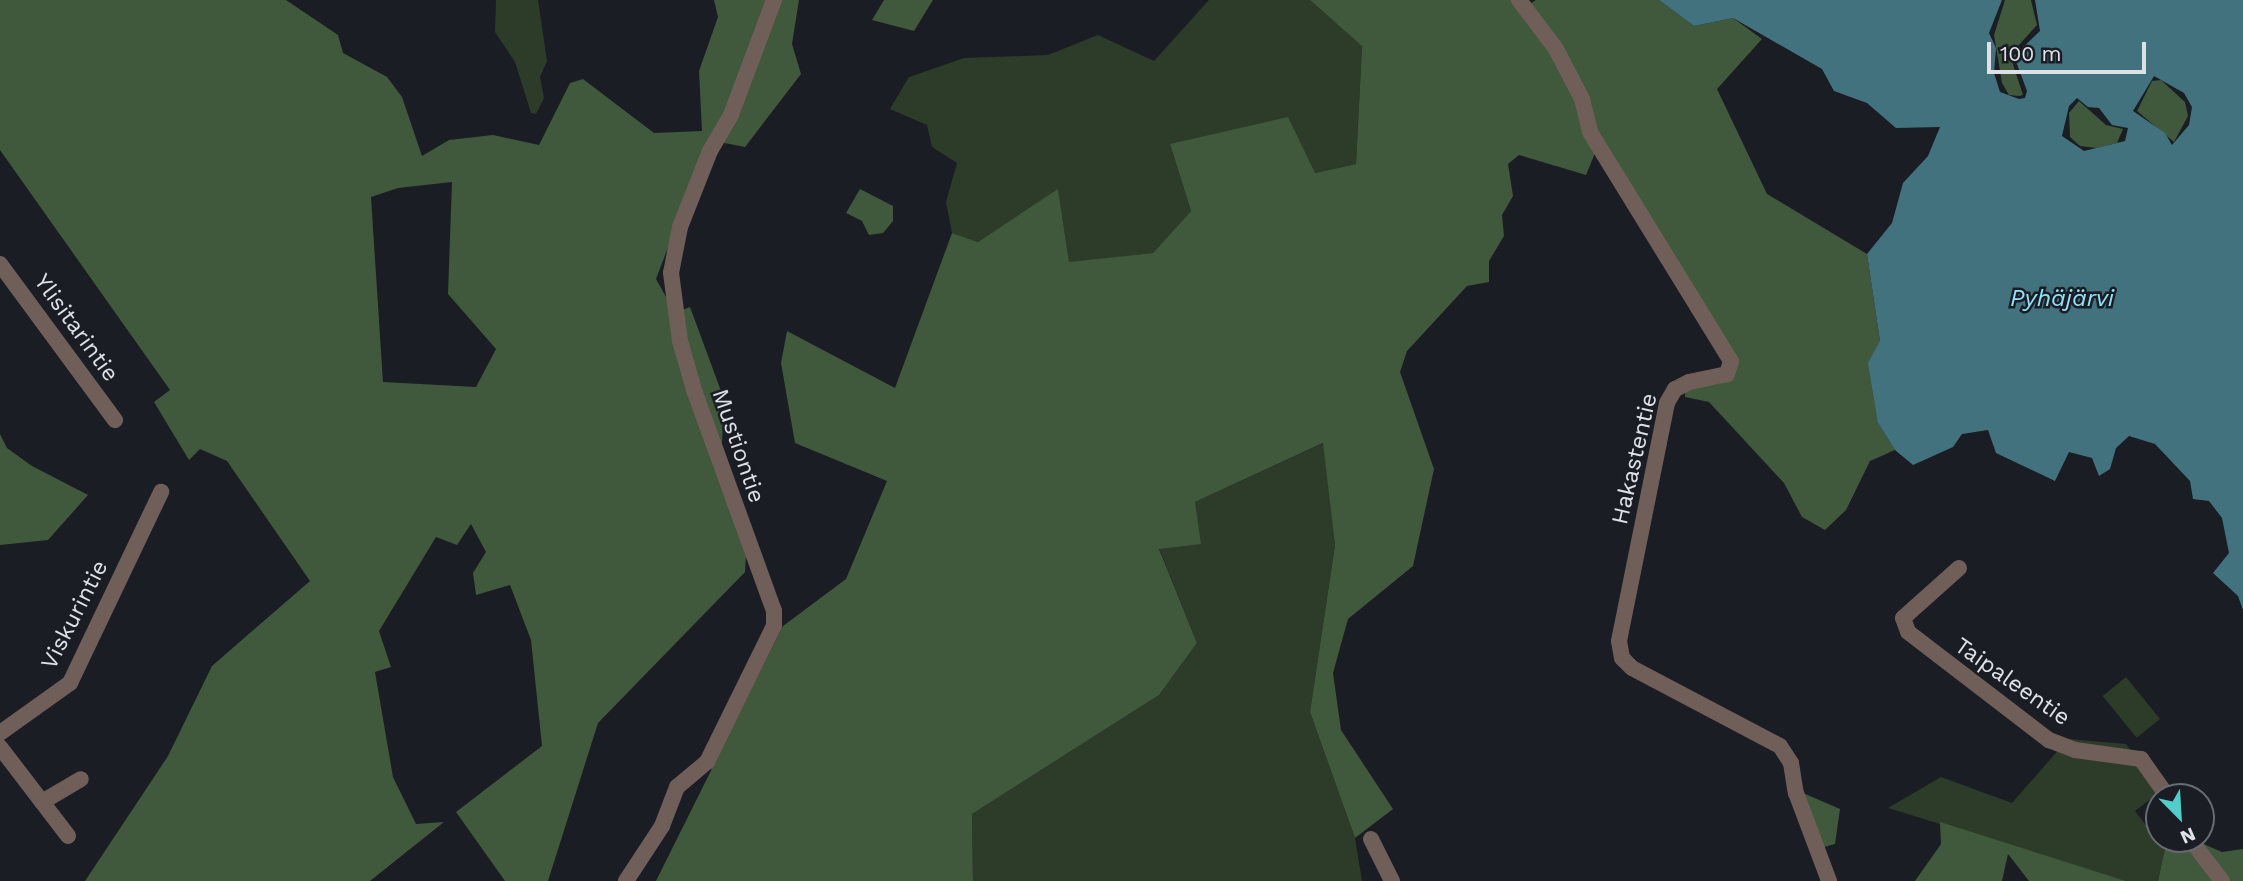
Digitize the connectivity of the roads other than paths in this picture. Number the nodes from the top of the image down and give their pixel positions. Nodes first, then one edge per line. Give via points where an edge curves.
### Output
1 (774, 0) edge
2 (1519, 0) edge
3 (0, 264) edge
4 (115, 420) dead end
5 (162, 492) dead end
6 (1959, 568) dead end
7 (0, 733) edge
8 (0, 747) edge
9 (81, 779) dead end
10 (2158, 783) edge
11 (42, 802) junction
12 (68, 836) dead end
13 (1371, 839) dead end
14 (2201, 853) edge
15 (626, 881) edge
16 (1392, 881) edge
17 (1829, 881) edge
18 (2222, 881) edge

1 - 15 street, Mustiontie via 731,115 710,151 680,227 671,273 680,341 695,393 774,611 774,626 707,762 677,788 662,826
2 - 17 street, Hakastentie via 1556,49 1582,99 1590,132 1731,361 1727,374 1689,382 1675,389 1667,403 1619,641 1622,658 1632,668 1780,746 1791,763 1796,793
3 - 4 street, Ylisitarintie
5 - 7 street, Viskurintie via 70,684
6 - 10 street, Taipaleentie via 1903,618 1908,632 2049,740 2075,750 2141,759
8 - 11 street
9 - 11 street
11 - 12 street
13 - 16 street
14 - 18 street

